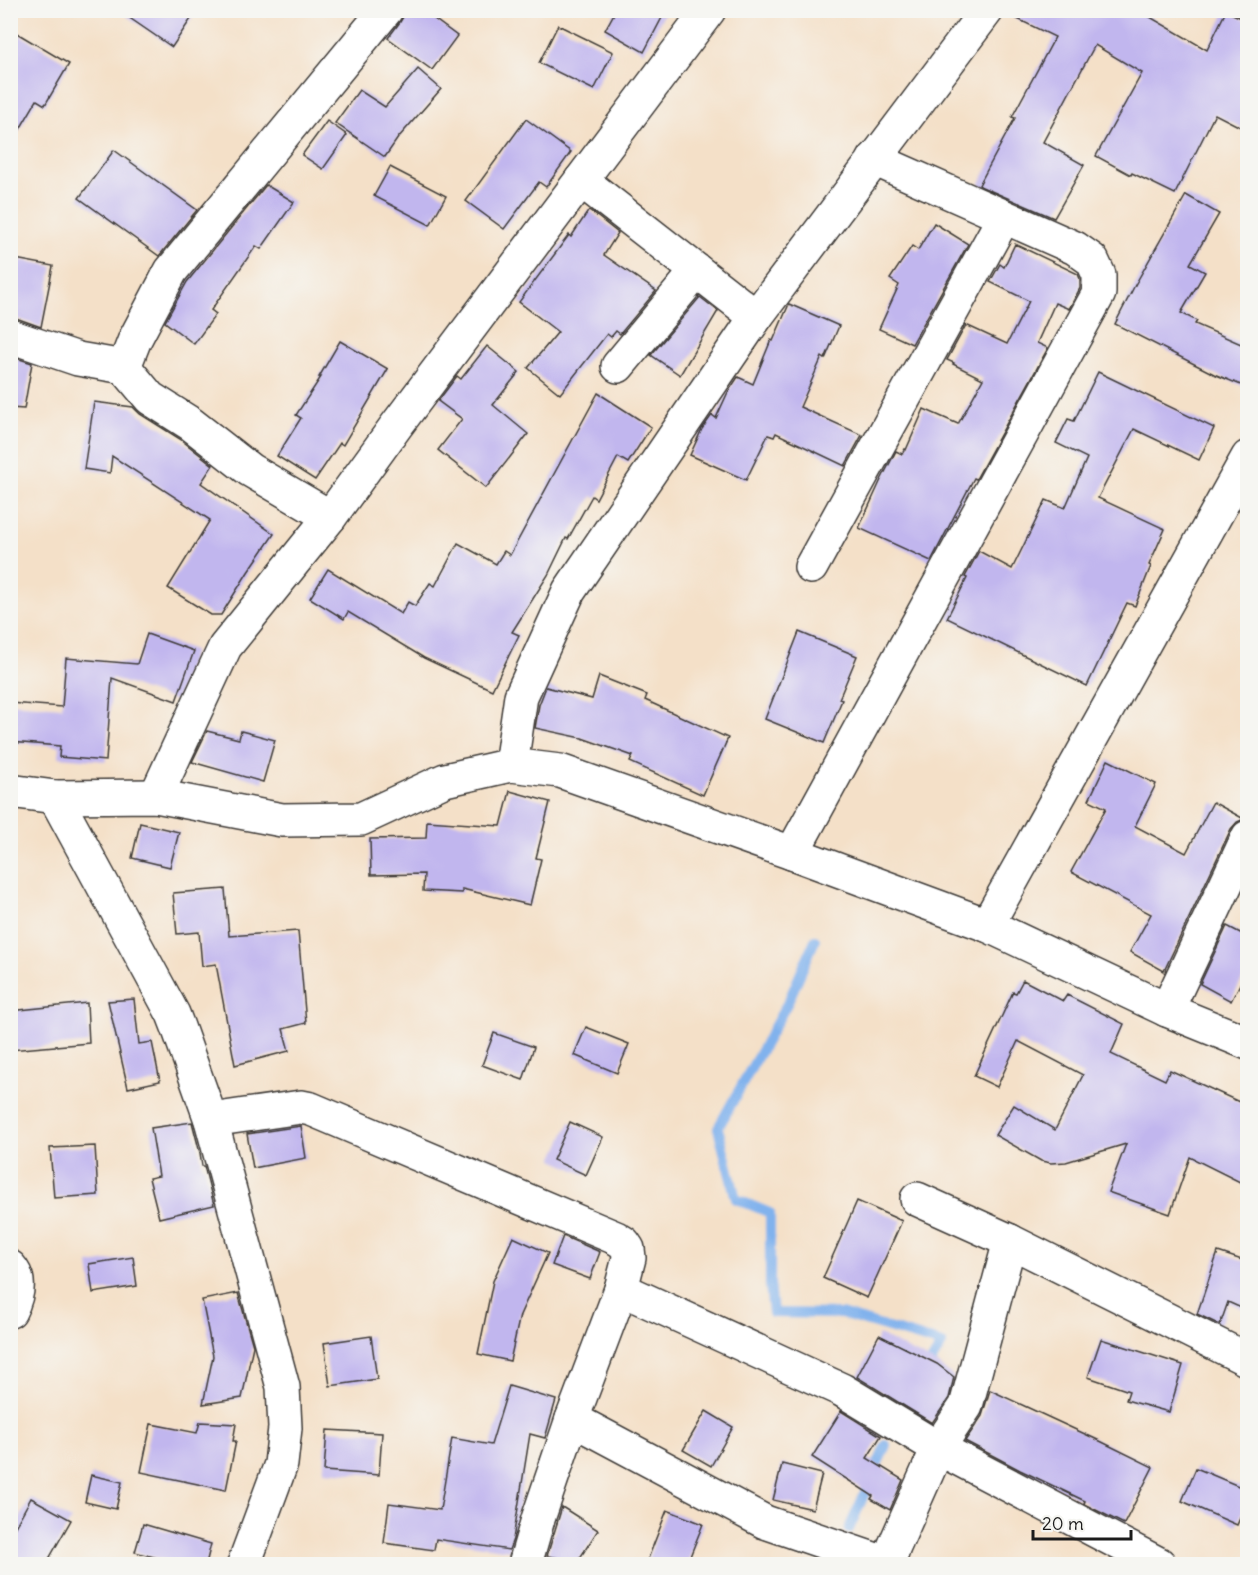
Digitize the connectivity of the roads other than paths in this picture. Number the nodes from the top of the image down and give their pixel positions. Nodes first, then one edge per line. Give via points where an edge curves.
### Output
1 (386, 10) edge
2 (708, 10) edge
3 (987, 10) edge
4 (874, 159) junction
5 (581, 180) junction
6 (1004, 217) junction
7 (697, 271) junction
8 (756, 317) junction
9 (10, 336) edge
10 (618, 366) dead end
11 (124, 367) junction
12 (1248, 457) edge
13 (330, 517) junction
14 (811, 567) dead end
15 (511, 765) junction
16 (10, 791) edge
17 (156, 796) junction
18 (55, 797) junction
19 (1248, 837) edge
20 (792, 853) junction
21 (987, 925) junction
22 (1167, 1010) junction
23 (1248, 1043) edge
24 (211, 1120) junction
25 (917, 1199) dead end
26 (1010, 1240) junction
27 (10, 1267) edge
28 (621, 1289) junction
29 (10, 1311) edge
30 (1248, 1360) edge
31 (572, 1419) junction
32 (938, 1448) junction
33 (244, 1564) edge
34 (525, 1564) edge
35 (888, 1564) edge
36 (1158, 1564) edge

1 - 11 street via 171,271
2 - 5 street
3 - 4 street
4 - 6 street
4 - 8 street
5 - 7 street
5 - 13 street
6 - 14 street
6 - 20 street via 1075,248 1092,260 1099,275 1099,293
7 - 8 street
7 - 10 street
8 - 15 street via 569,591 521,696
9 - 11 street via 78,359
11 - 13 street via 150,398 250,470
12 - 21 street
13 - 17 street via 225,647
15 - 17 street via 445,780 361,819 282,820
15 - 20 street via 560,771
16 - 18 street
17 - 18 street
18 - 24 street via 173,1014
19 - 22 street
20 - 21 street
21 - 22 street
22 - 23 street
24 - 28 street via 301,1107 325,1114 616,1238 628,1249 629,1258
24 - 33 street via 283,1387 285,1428 281,1464
25 - 26 street
26 - 30 street
26 - 32 street via 966,1406
27 - 29 street via 17,1286
28 - 31 street
28 - 32 street via 842,1390
31 - 34 street
31 - 35 street via 765,1522
32 - 35 street
32 - 36 street

